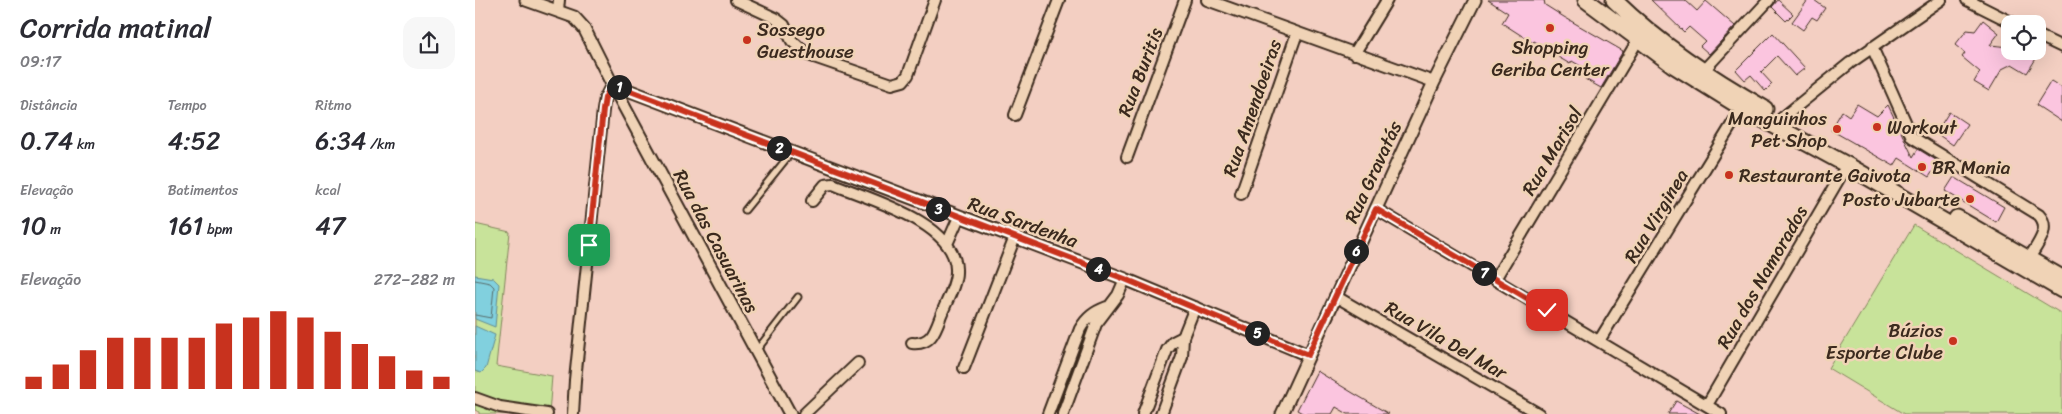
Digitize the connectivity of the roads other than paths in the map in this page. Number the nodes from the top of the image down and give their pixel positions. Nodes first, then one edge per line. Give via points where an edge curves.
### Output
1 (526, 0) edge
2 (736, 0) edge
3 (935, 0) edge
4 (1059, 0) edge
5 (1185, 0) edge
6 (1207, 0) edge
7 (1387, 0) edge
8 (1475, 0) edge
9 (1586, 0) edge
10 (1615, 0) edge
11 (1769, 0) edge
12 (1941, 0) edge
13 (1967, 0) edge
14 (1227, 3) edge
15 (559, 5) edge
16 (2001, 17) edge
17 (1297, 33) junction
18 (2046, 39) edge
19 (1638, 40) junction
20 (1872, 47) junction
21 (2062, 47) edge
22 (1354, 54) junction
23 (1703, 71) junction
24 (1434, 82) junction
25 (612, 84) junction
26 (1742, 108) junction
27 (1015, 114) dead end
28 (1781, 119) junction
29 (791, 153) junction
30 (1127, 156) dead end
31 (1847, 165) junction
32 (1241, 194) dead end
33 (812, 201) dead end
34 (1376, 209) junction
35 (745, 210) dead end
36 (959, 217) junction
37 (1015, 237) junction
38 (947, 244) junction
39 (2028, 260) junction
40 (2062, 278) edge
41 (1125, 279) junction
42 (1495, 279) junction
43 (2062, 290) edge
44 (1335, 296) junction
45 (798, 297) dead end
46 (1108, 307) junction
47 (1195, 307) junction
48 (1183, 337) junction
49 (1599, 341) junction
50 (912, 343) dead end
51 (756, 351) junction
52 (1308, 355) junction
53 (858, 363) dead end
54 (965, 368) dead end
55 (475, 398) edge
56 (1707, 406) junction
57 (547, 414) edge
58 (573, 414) edge
59 (789, 414) edge
60 (804, 414) edge
61 (1048, 414) edge
62 (1063, 414) edge
63 (1143, 414) edge
64 (1161, 414) edge
65 (1282, 414) edge
66 (1539, 414) edge
67 (1721, 414) edge

1 - 15 street, Rua das Casuarinas
2 - 3 street via 784,25 792,41 809,55 892,84 903,81 908,75
4 - 27 street
5 - 30 street, Rua Buritis
6 - 14 street
7 - 22 street
8 - 24 street, Rua Gravatás
9 - 19 main road
10 - 23 main road via 1658,40
11 - 23 street
12 - 20 street
13 - 16 street
14 - 17 street
15 - 25 street, Rua das Casuarinas via 584,28
17 - 22 street
17 - 32 street, Rua Amendoeiras
18 - 21 street
19 - 26 main road
19 - 42 street, Rua Marisol
20 - 28 street
20 - 39 street via 1913,137 2044,221 2046,228
22 - 24 street
23 - 28 main road
24 - 34 street, Rua Gravatás
25 - 29 street, Rua Sardenha
25 - 51 street, Rua das Casuarinas
25 - 58 street via 603,110
26 - 31 main road
26 - 49 street, Rua Virginea
28 - 39 main road via 1869,166
29 - 35 lane
29 - 36 street, Rua Sardenha
31 - 43 main road
31 - 56 street, Rua dos Namorados
33 - 38 street via 825,185 833,184 905,214 933,230
34 - 42 street
34 - 44 street, Rua Gravatás
36 - 37 street, Rua Sardenha
36 - 38 street
37 - 41 street, Rua Sardenha
37 - 54 street
38 - 50 street via 955,261 955,280 933,336 925,343
39 - 40 main road
41 - 46 street
41 - 47 street, Rua Sardenha
42 - 49 street
44 - 52 street, Rua Gravatás
44 - 66 street, Rua Vila Del Mar
45 - 51 lane
46 - 61 street via 1086,319
46 - 62 street via 1094,328
47 - 48 street
47 - 52 street, Rua Sardenha
48 - 63 street via 1167,350
48 - 64 street via 1182,357
49 - 56 street
51 - 59 street, Rua das Casuarinas
52 - 65 street, Rua Gravatás
53 - 60 street
55 - 57 street via 499,407
56 - 67 street

